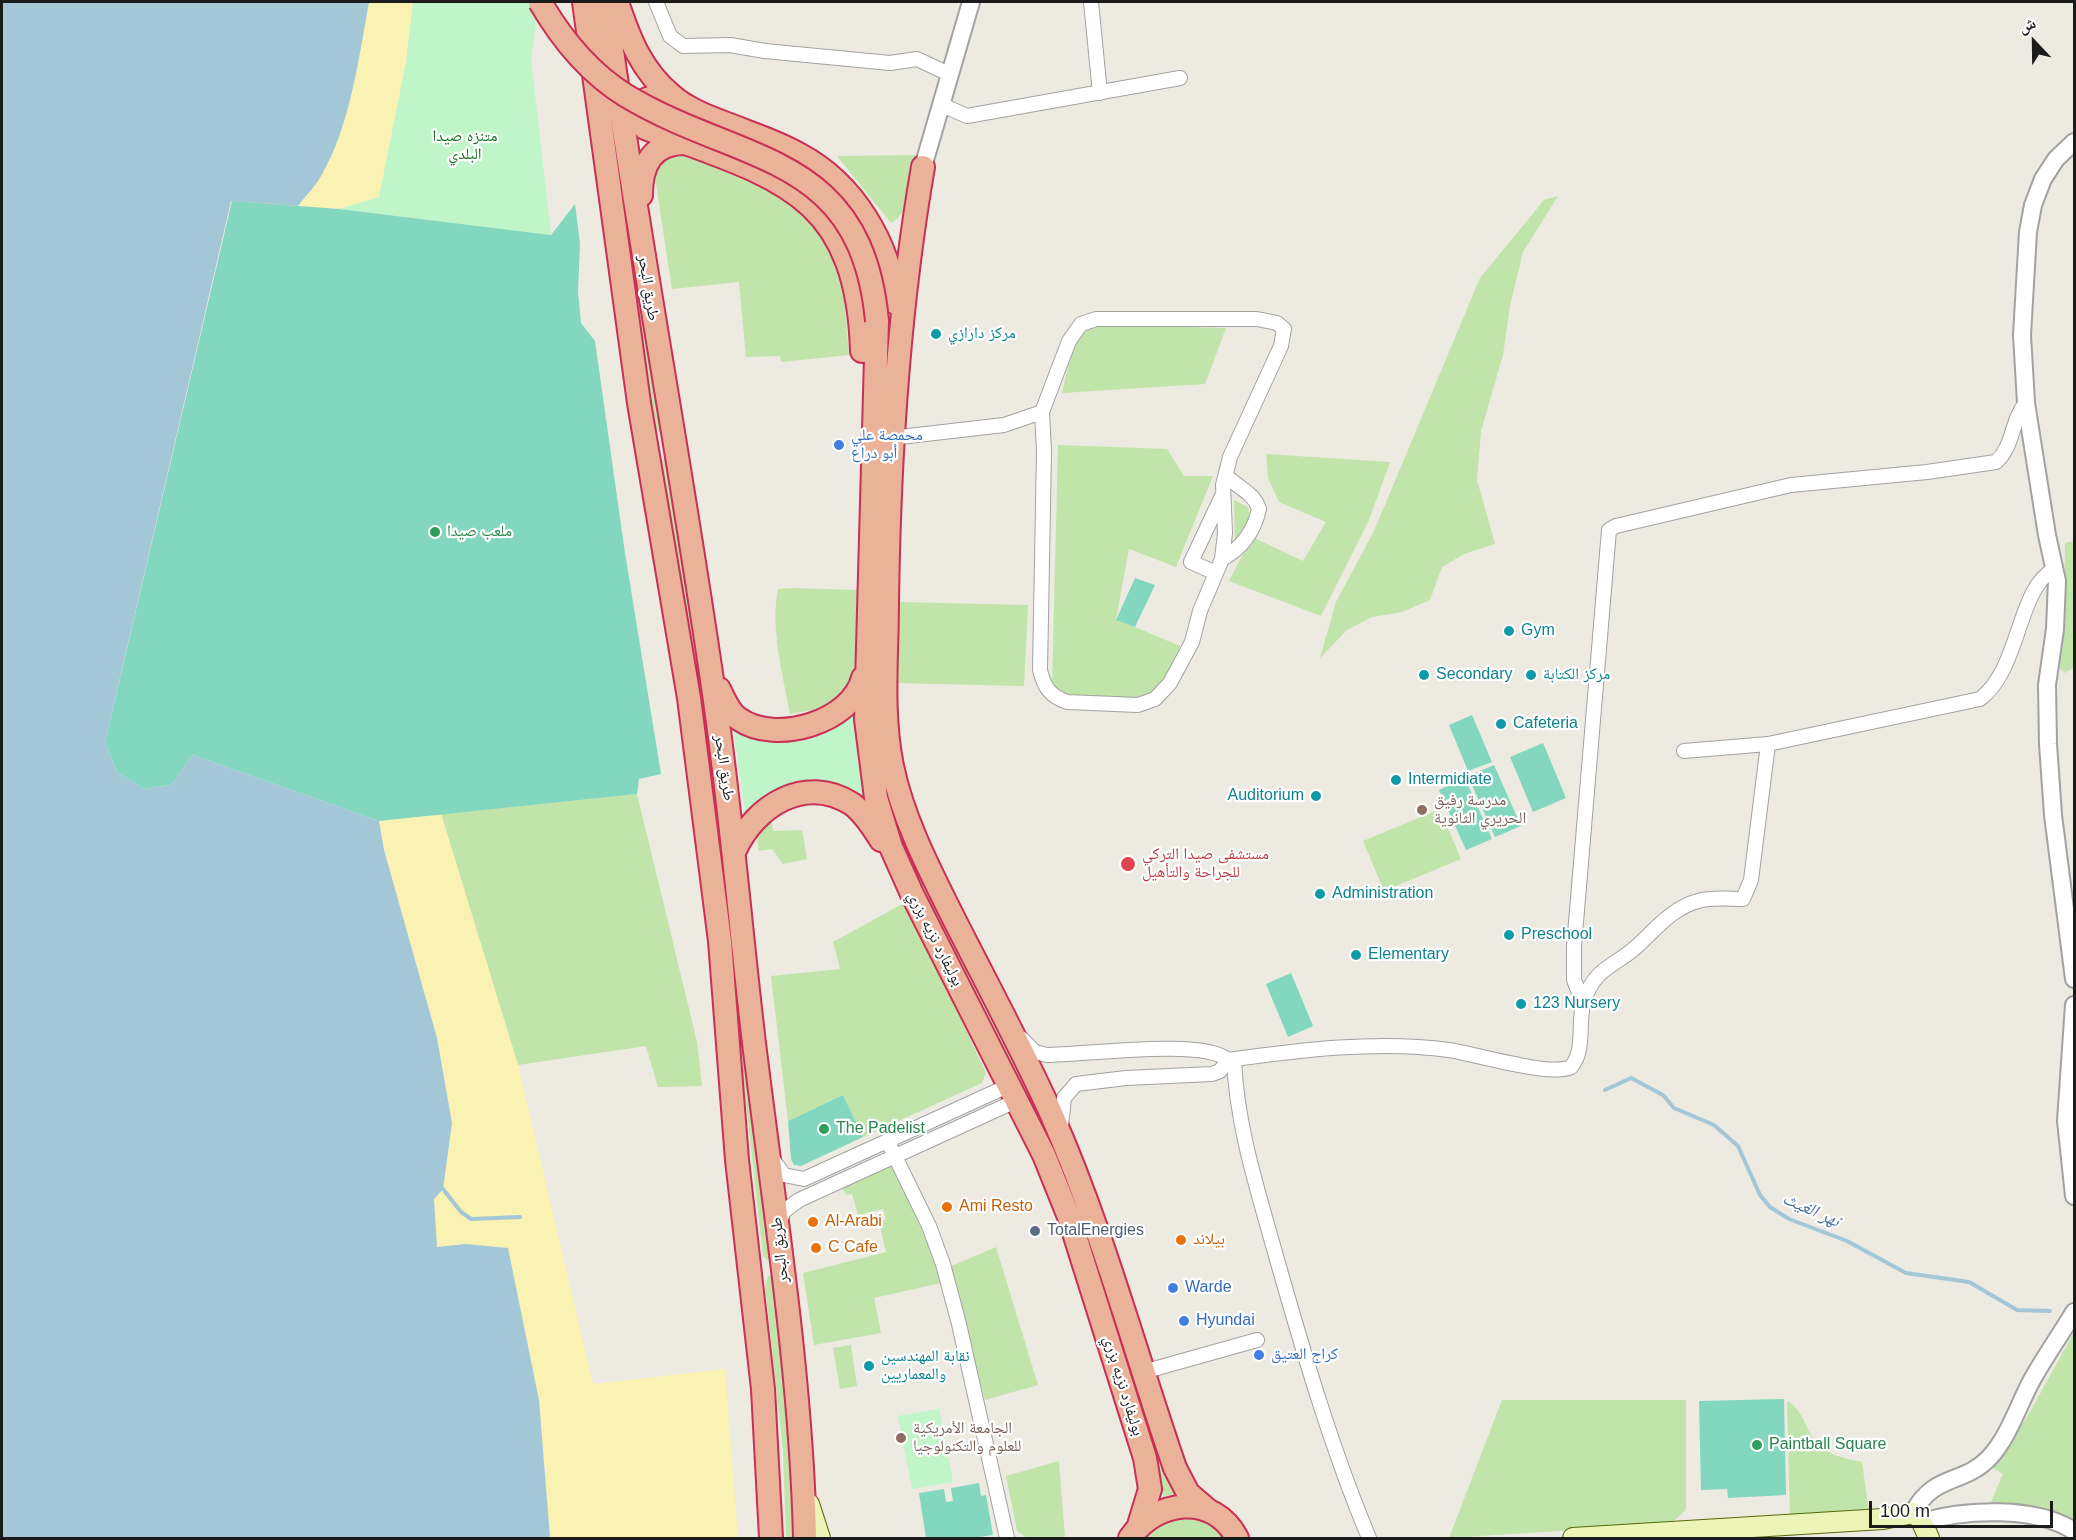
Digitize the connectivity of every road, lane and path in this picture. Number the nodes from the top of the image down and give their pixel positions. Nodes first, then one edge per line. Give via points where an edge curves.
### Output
1 (540, 2) edge
2 (584, 2) edge
3 (605, 2) edge
4 (617, 2) edge
5 (656, 2) edge
6 (971, 2) edge
7 (1091, 2) edge
8 (949, 74) junction
9 (1180, 78) dead end
10 (1100, 93) junction
11 (677, 100) junction
12 (942, 105) junction
13 (2074, 142) edge
14 (685, 143) junction
15 (923, 167) junction
16 (863, 214) junction
17 (642, 247) junction
18 (899, 329) junction
19 (2026, 403) junction
20 (1042, 412) junction
21 (673, 443) junction
22 (882, 443) junction
23 (646, 447) junction
24 (1226, 475) junction
25 (1223, 494) junction
26 (1222, 559) junction
27 (2055, 569) junction
28 (1216, 573) junction
29 (709, 661) junction
30 (866, 668) junction
31 (1768, 744) junction
32 (1684, 751) dead end
33 (735, 850) junction
34 (912, 894) junction
35 (2071, 919) edge
36 (2074, 954) edge
37 (2074, 979) edge
38 (1583, 1003) junction
39 (2074, 1005) edge
40 (998, 1006) junction
41 (1231, 1060) junction
42 (2072, 1076) edge
43 (1014, 1093) junction
44 (2073, 1115) edge
45 (766, 1141) junction
46 (888, 1142) junction
47 (1065, 1147) junction
48 (895, 1157) junction
49 (2073, 1169) edge
50 (2074, 1196) edge
51 (778, 1228) junction
52 (782, 1268) junction
53 (751, 1272) junction
54 (2074, 1312) edge
55 (1257, 1340) dead end
56 (1143, 1372) junction
57 (802, 1461) junction
58 (1209, 1511) junction
59 (1922, 1525) edge
60 (2074, 1531) edge
61 (1134, 1532) edge
62 (1237, 1536) edge
63 (771, 1539) edge
64 (805, 1539) edge
65 (820, 1539) edge
66 (1007, 1539) edge
67 (1369, 1539) edge
68 (1573, 1539) edge

1 - 22 highway, بوليفارد نزيه بزري, bridge via 581,59 622,94 782,166 824,196 843,218 863,253 873,288
2 - 23 highway, طريق البحر
3 - 17 highway, طريق البحر
4 - 11 highway via 639,58
5 - 8 street via 670,36 684,46 730,45 890,63 917,59
6 - 8 street
7 - 10 street
8 - 12 street
9 - 10 street
10 - 12 street via 967,116
11 - 14 highway via 662,95 646,97 640,116 645,128
11 - 16 highway via 801,155 833,179
12 - 15 street
13 - 19 street via 2052,165 2033,205 2028,232 2022,335
14 - 17 highway via 665,145 645,163 641,185
14 - 22 highway via 786,186 815,208 836,238 855,283 861,314 864,390
15 - 16 highway via 908,217 898,231 882,232
15 - 18 highway
16 - 18 highway via 889,270
17 - 21 highway, طريق البحر
18 - 22 highway, بوليفارد نزيه بزري
19 - 27 street
19 - 38 street via 2018,414 2004,455 1990,464 1791,485 1609,530 1574,946 1574,980
20 - 22 street via 1004,425
20 - 24 street via 1069,341 1088,320 1274,322 1284,329 1283,341 1242,427
20 - 28 street via 1040,659 1042,678 1050,693 1058,699 1078,702 1138,705 1155,699 1170,683 1192,642
21 - 23 highway
21 - 29 highway, طريق البحر
22 - 30 highway, بوليفارد نزيه بزري
22 - 40 highway, بوليفارد نزيه بزري via 885,714 892,767 916,838
23 - 53 highway, طريق البحر via 710,853 737,1160
24 - 25 street
24 - 26 street via 1235,487 1252,495 1259,509 1240,547
25 - 26 street
25 - 28 street via 1191,562
26 - 28 street
27 - 31 street via 2045,574 2034,588 1997,683 1980,699
27 - 35 street via 2055,628 2047,685 2048,744 2053,815
29 - 30 highway via 734,716 752,726 774,729 814,723 839,711 859,692
29 - 33 highway, طريق البحر
30 - 34 highway, بوليفارد نزيه بزري via 866,719 876,798 891,847
31 - 32 street
31 - 38 street via 1751,880 1743,899 1699,900 1678,909 1635,949 1606,966
33 - 34 highway via 755,818 773,803 806,793 830,796 852,804 866,818
33 - 45 highway, طريق البحر
34 - 43 highway, بوليفارد نزيه بزري
35 - 36 street
36 - 37 street
38 - 41 street via 1578,1056 1566,1070 1448,1050 1388,1047 1315,1050
39 - 42 street
40 - 41 street via 1021,1038 1039,1054 1210,1050
40 - 47 highway, بوليفارد نزيه بزري
41 - 47 street via 1212,1074 1076,1084 1068,1090 1061,1107
41 - 67 street via 1247,1154 1295,1328
42 - 44 street
42 - 49 street via 2066,1121
43 - 46 street
43 - 48 street
43 - 61 highway, بوليفارد نزيه بزري via 1069,1217 1142,1448 1150,1489
44 - 49 street
45 - 46 street via 779,1170 800,1180
45 - 51 highway, طريق البحر
46 - 48 street
47 - 56 highway, بوليفارد نزيه بزري via 1113,1272
48 - 51 street via 791,1205 784,1211
48 - 66 street via 943,1264
49 - 50 street
51 - 52 highway, طريق البحر
52 - 53 highway
52 - 57 highway, طريق البحر
53 - 63 highway, طريق البحر via 763,1389
54 - 59 street via 1989,1458 1936,1485 1923,1498
55 - 56 street
56 - 58 highway, بوليفارد نزيه بزري via 1180,1481
57 - 64 highway, طريق البحر
57 - 65 main road
58 - 61 highway via 1191,1506 1172,1507 1154,1514
58 - 62 highway, بوليفارد نزيه بزري
59 - 60 street via 1969,1513 2010,1514 2044,1519
59 - 68 main road via 1883,1519

